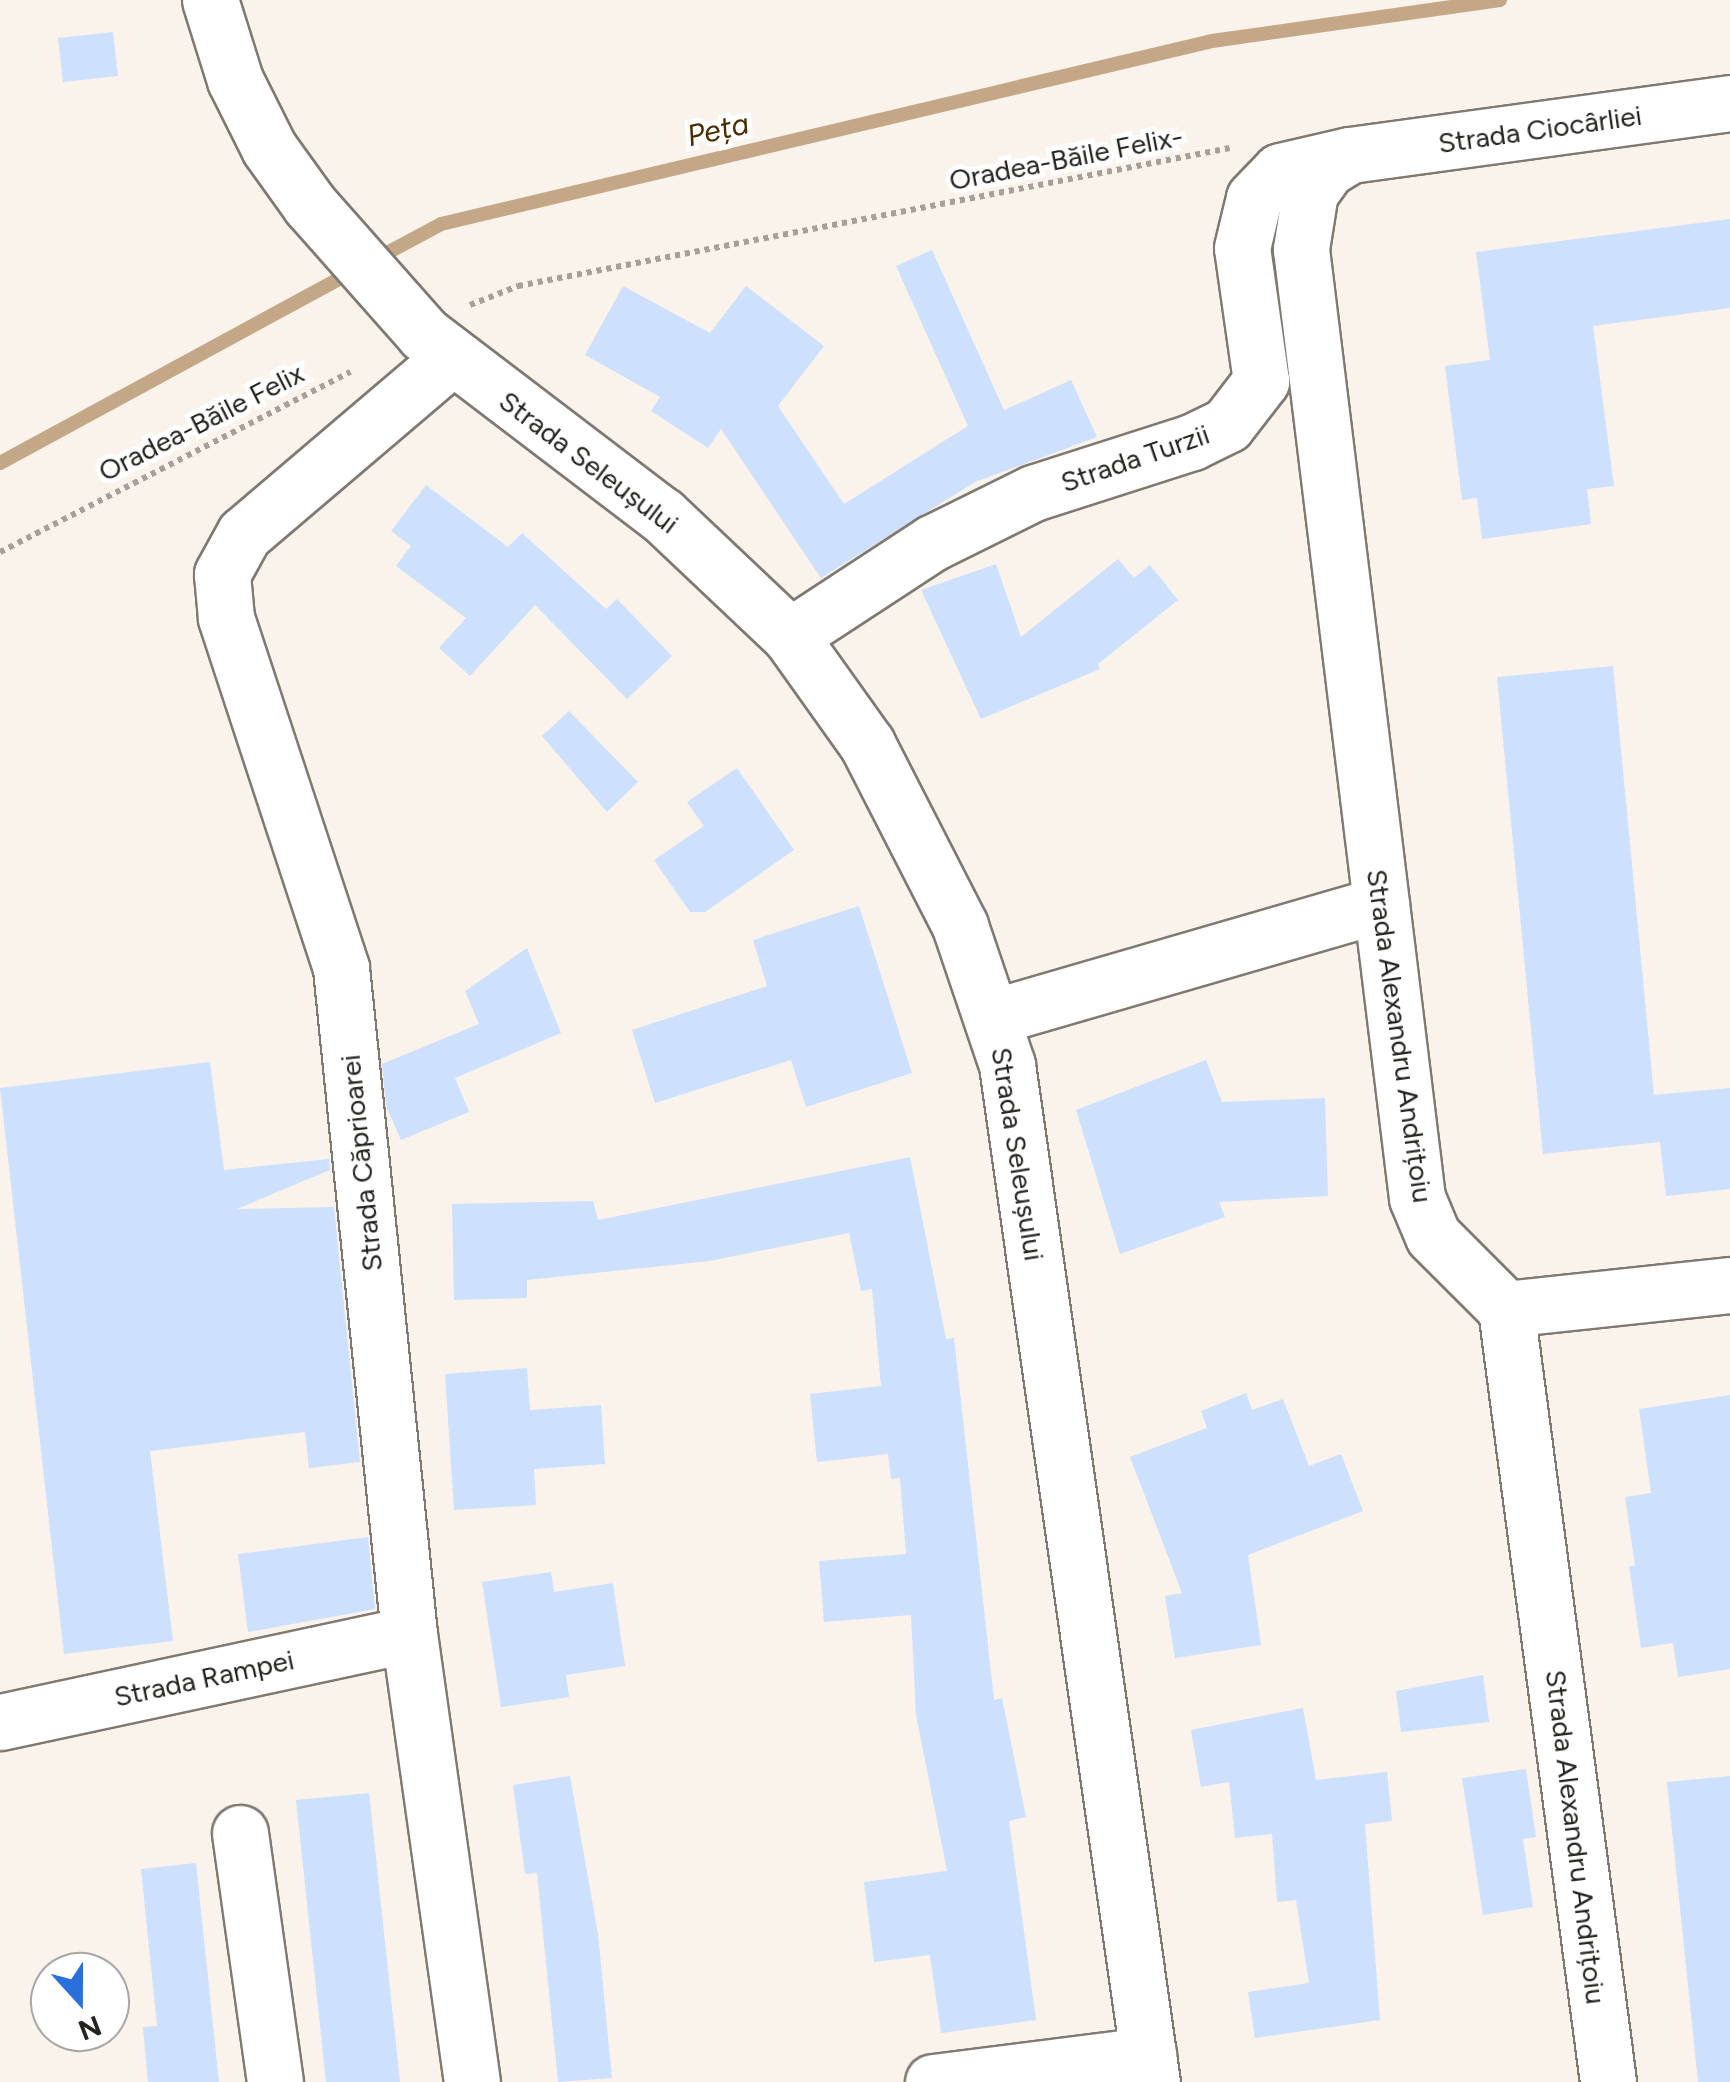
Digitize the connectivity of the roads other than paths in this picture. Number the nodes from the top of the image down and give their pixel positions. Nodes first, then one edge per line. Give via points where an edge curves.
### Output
1 (210, 0) edge
2 (1730, 103) edge
3 (1350, 155) junction
4 (437, 346) junction
5 (790, 636) junction
6 (1381, 904) junction
7 (993, 1017) junction
8 (1730, 1285) edge
9 (1506, 1310) junction
10 (409, 1634) junction
11 (0, 1722) edge
12 (240, 1833) dead end
13 (1150, 2068) edge
14 (275, 2082) edge
15 (472, 2082) edge
16 (932, 2082) edge
17 (1608, 2082) edge

1 - 4 street, Strada Seleușului via 234,80 270,148 376,286
2 - 3 street, Strada Ciocârliei
3 - 5 street, Strada Turzii via 1280,171 1254,198 1242,248 1260,381 1227,425 1034,493 932,543
3 - 6 street, Strada Alexandru Andrițoiu via 1326,169 1310,192 1300,226
4 - 5 street, Strada Seleușului via 662,514
4 - 10 street, Strada Căprioarei via 244,534 222,574 226,618 342,968
5 - 7 street, Strada Seleușului via 867,744 915,831
6 - 7 street
6 - 9 street, Strada Alexandru Andrițoiu via 1417,1198 1433,1236
7 - 13 street, Strada Seleușului via 1010,1085
8 - 9 street
9 - 17 street, Strada Alexandru Andrițoiu
10 - 11 street, Strada Rampei
10 - 15 street, Strada Căprioarei
12 - 14 street
13 - 16 street

